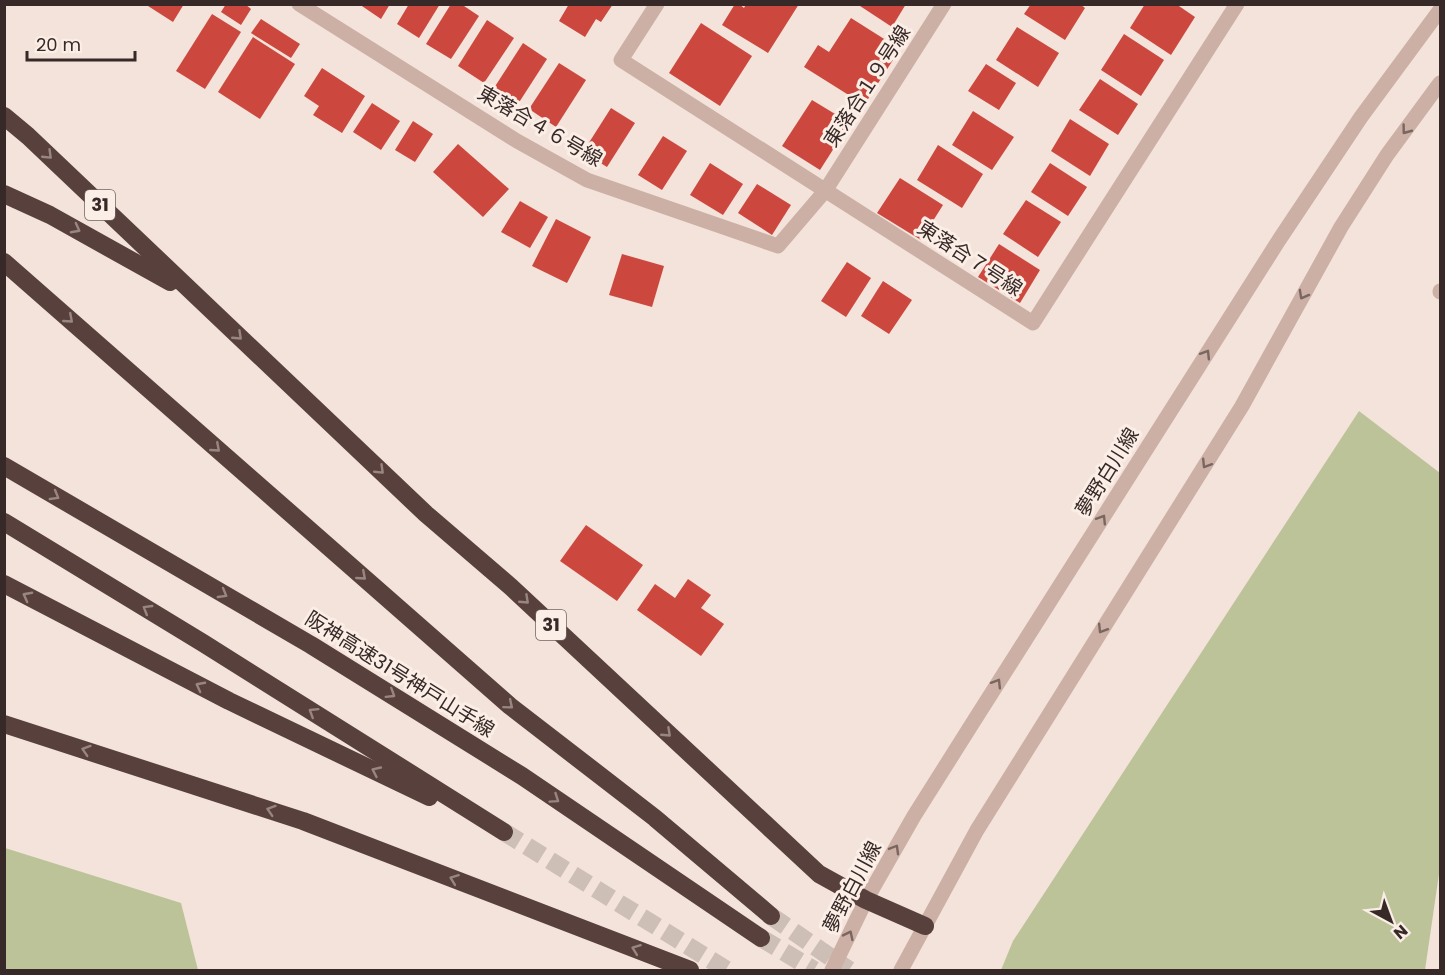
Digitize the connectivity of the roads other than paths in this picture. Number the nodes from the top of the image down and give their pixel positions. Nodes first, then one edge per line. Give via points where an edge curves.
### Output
1 (299, 4) edge
2 (657, 4) edge
3 (944, 4) edge
4 (1237, 4) edge
5 (1440, 10) edge
6 (1440, 83) edge
7 (4, 116) edge
8 (825, 191) junction
9 (4, 194) edge
10 (4, 262) edge
11 (195, 296) junction
12 (4, 466) edge
13 (4, 522) edge
14 (4, 584) edge
15 (6, 724) edge
16 (866, 900) junction
17 (771, 916) tunnel mouth
18 (925, 926) junction
19 (761, 938) tunnel mouth
20 (690, 970) edge
21 (832, 970) edge
22 (901, 970) edge

1 - 8 street, 東落合４６号線 via 517,141 587,180 778,246
2 - 8 street, 東落合７号線 via 621,60
3 - 8 street, 東落合１９号線
4 - 8 street, 東落合７号線 via 1033,324
16 -> 5 street, 夢野白川線 via 960,742 1279,240 1361,117
6 -> 18 street via 1386,155 1341,227 1242,406 977,830
7 -> 11 highway, 31
9 -> 11 highway, 31 via 50,214
10 -> 17 highway via 510,706 655,818
11 -> 16 highway, 31 via 819,874
12 -> 19 highway, 阪神高速31号神戸山手線 via 352,670 522,776
13 - 14 highway via 504,832 229,701
20 -> 15 highway via 303,821
16 - 18 highway, 31
21 -> 16 street, 夢野白川線
18 - 22 street

